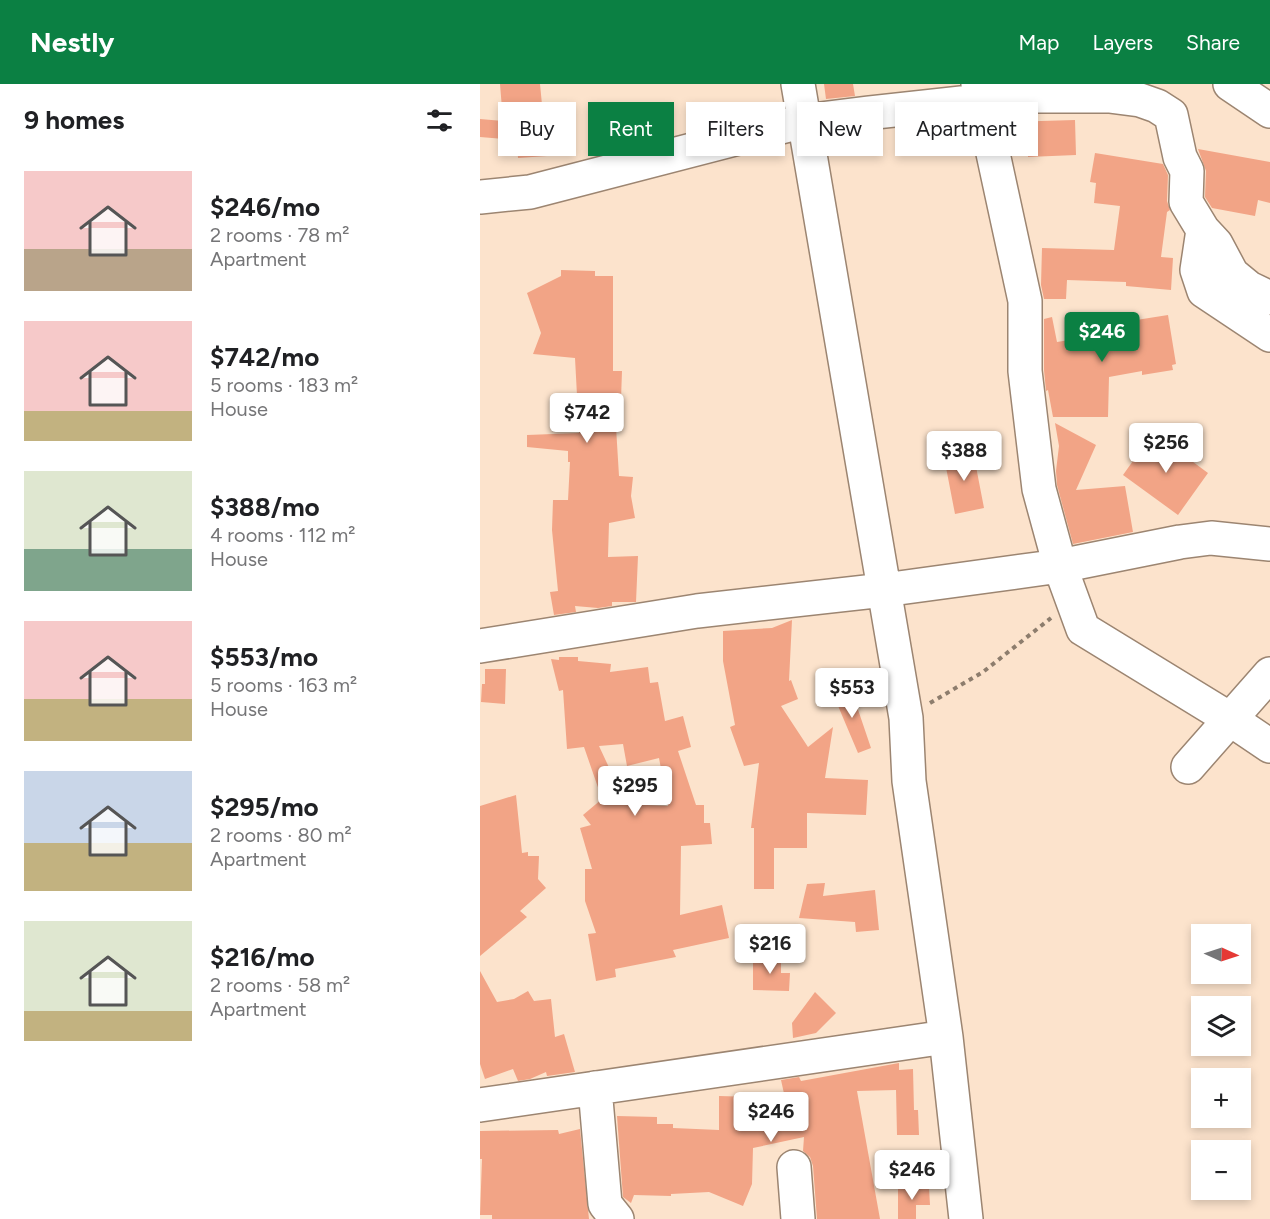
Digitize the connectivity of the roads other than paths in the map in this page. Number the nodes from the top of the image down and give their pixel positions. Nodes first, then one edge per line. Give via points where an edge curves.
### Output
1 (798, 84) edge
2 (1230, 84) edge
3 (979, 93) edge
4 (801, 102) edge
5 (883, 108) edge
6 (1270, 111) edge
7 (797, 123) edge
8 (810, 156) edge
9 (480, 197) edge
10 (1203, 230) junction
11 (1270, 298) edge
12 (1270, 335) edge
13 (1270, 544) edge
14 (1060, 566) junction
15 (884, 590) junction
16 (480, 646) edge
17 (1270, 674) edge
18 (1230, 719) junction
19 (1270, 746) edge
20 (1188, 767) dead end
21 (946, 1037) junction
22 (595, 1088) junction
23 (480, 1105) edge
24 (794, 1167) dead end
25 (617, 1219) edge
26 (798, 1219) edge
27 (966, 1219) edge

1 - 4 street
2 - 6 street
3 - 5 street
3 - 10 street via 1108,96 1157,106 1171,115 1186,171 1186,202
3 - 14 street via 1025,301 1025,371 1039,489
7 - 9 street via 530,192
8 - 15 street
10 - 11 street via 1216,244 1232,274
10 - 12 street via 1197,270 1204,291
13 - 14 street via 1211,538
14 - 15 street
14 - 18 street via 1083,629
15 - 16 street via 698,611
15 - 21 street via 906,718 909,781
17 - 18 street
18 - 19 street
18 - 20 street
21 - 22 street
21 - 27 street
22 - 23 street
22 - 25 street via 605,1204
24 - 26 street

